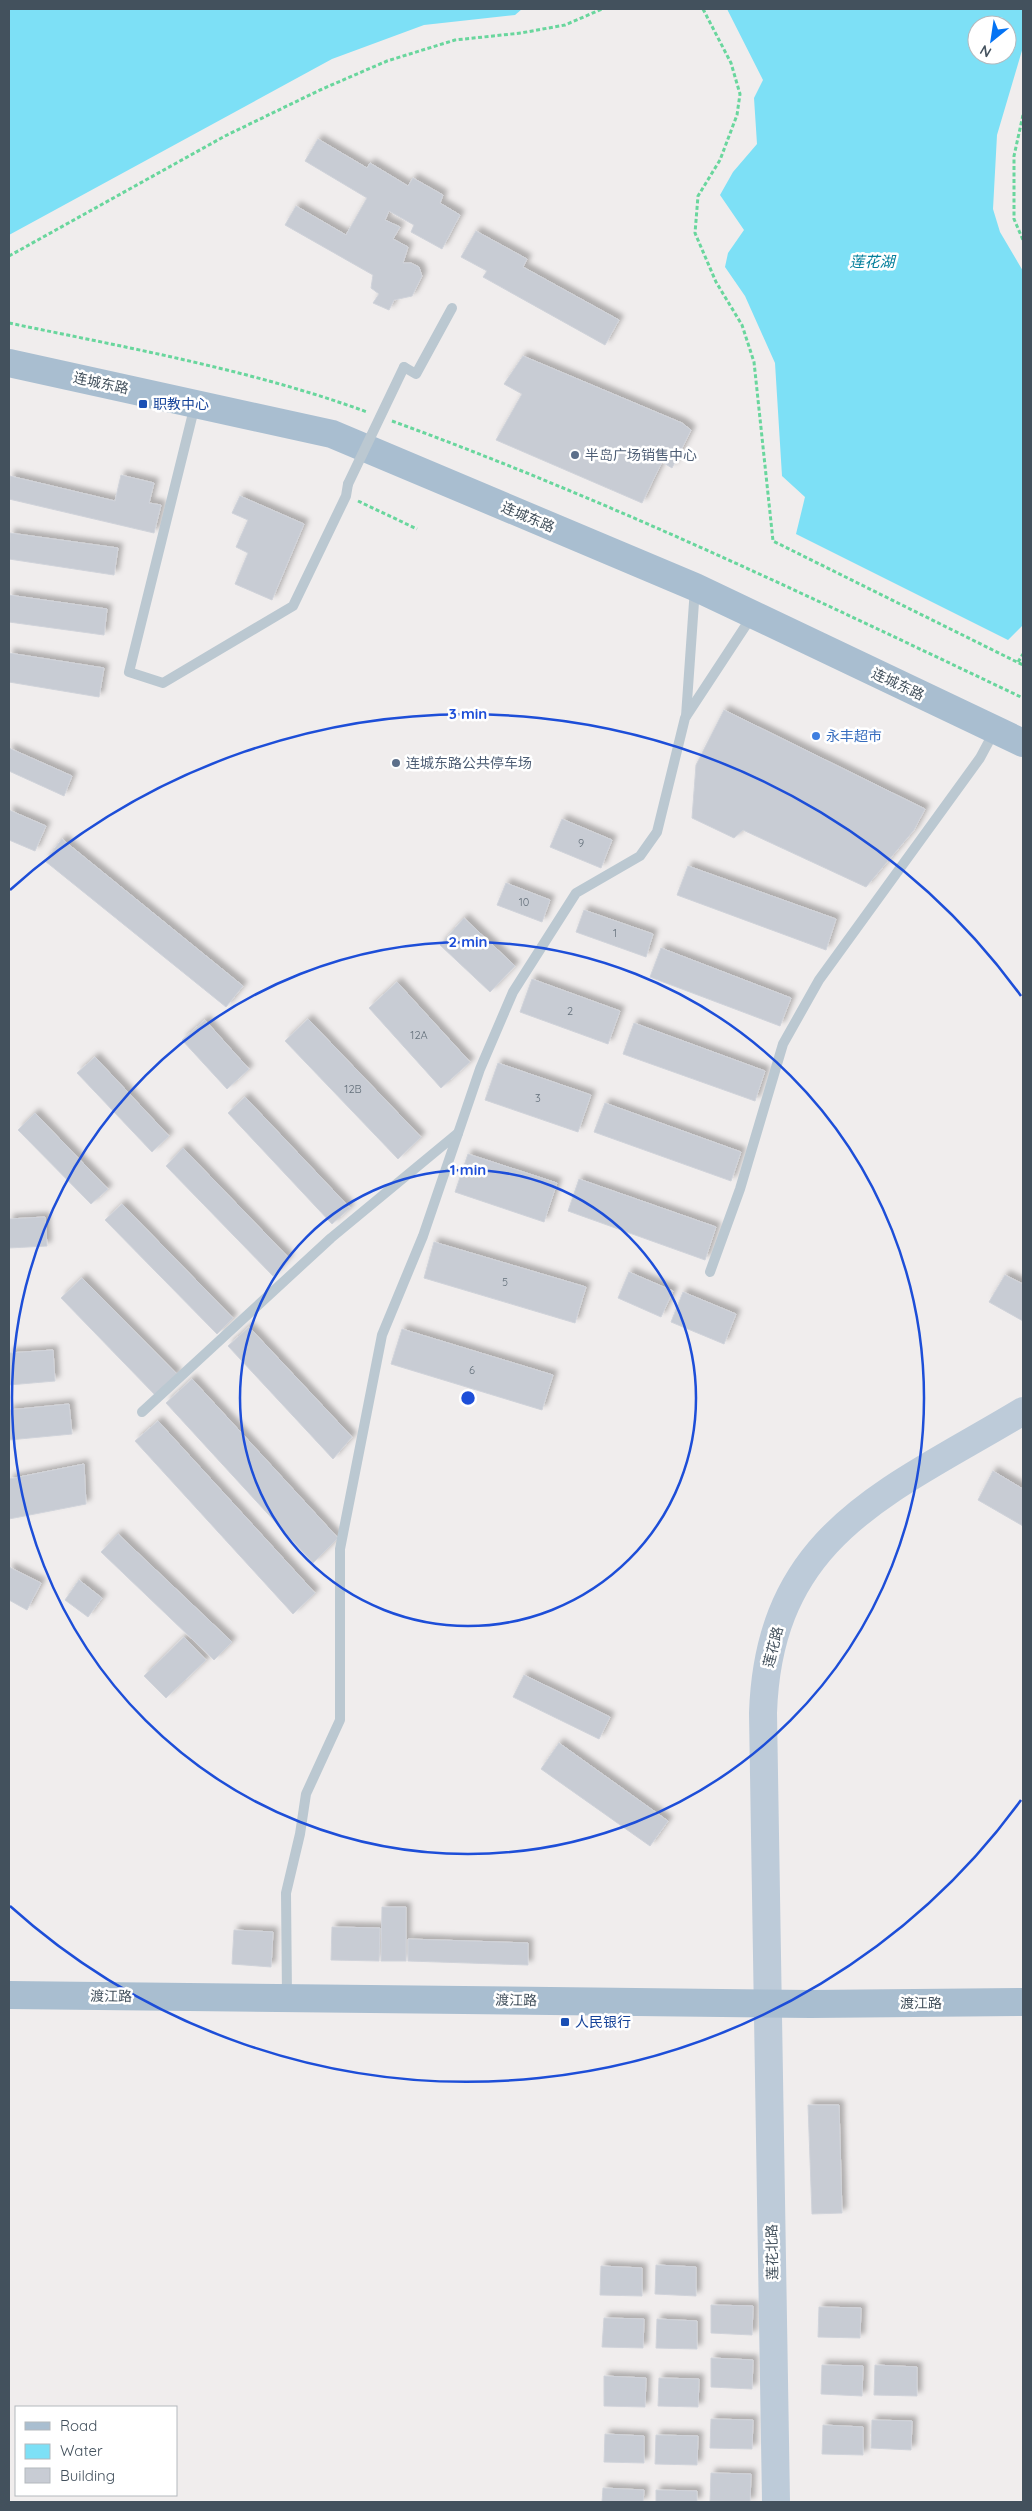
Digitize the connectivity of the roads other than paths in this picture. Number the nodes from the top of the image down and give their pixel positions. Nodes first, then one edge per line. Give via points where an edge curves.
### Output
1 (452, 308) dead end
2 (9, 363) edge
3 (195, 404) junction
4 (695, 587) junction
5 (752, 615) junction
6 (685, 718) junction
7 (995, 730) junction
8 (1023, 744) edge
9 (458, 1133) junction
10 (710, 1272) dead end
11 (142, 1412) dead end
12 (1023, 1412) edge
13 (9, 1995) edge
14 (287, 1998) junction
15 (1023, 2002) edge
16 (768, 2003) junction
17 (776, 2502) edge

1 - 3 lane, bridge via 416,374 404,367 293,606 163,683 129,672
2 - 3 main road, 连城东路
3 - 4 main road, 连城东路 via 332,434
4 - 5 main road, 连城东路
4 - 6 lane
5 - 6 lane
5 - 7 main road, 连城东路
6 - 9 lane via 657,832 640,856 576,893 513,992 480,1069
7 - 8 main road, 连城东路
7 - 10 lane via 980,758 819,980 783,1044 740,1190
9 - 11 lane via 331,1238
9 - 14 lane via 423,1236 382,1335 374,1365 340,1549 340,1720 306,1794 286,1893
12 - 16 main road, 莲花路 via 876,1499 855,1515 818,1552 794,1588 780,1618 767,1664 764,1697
13 - 14 main road, 渡江路
14 - 16 main road, 渡江路
15 - 16 main road, 渡江路
16 - 17 main road, 莲花北路

